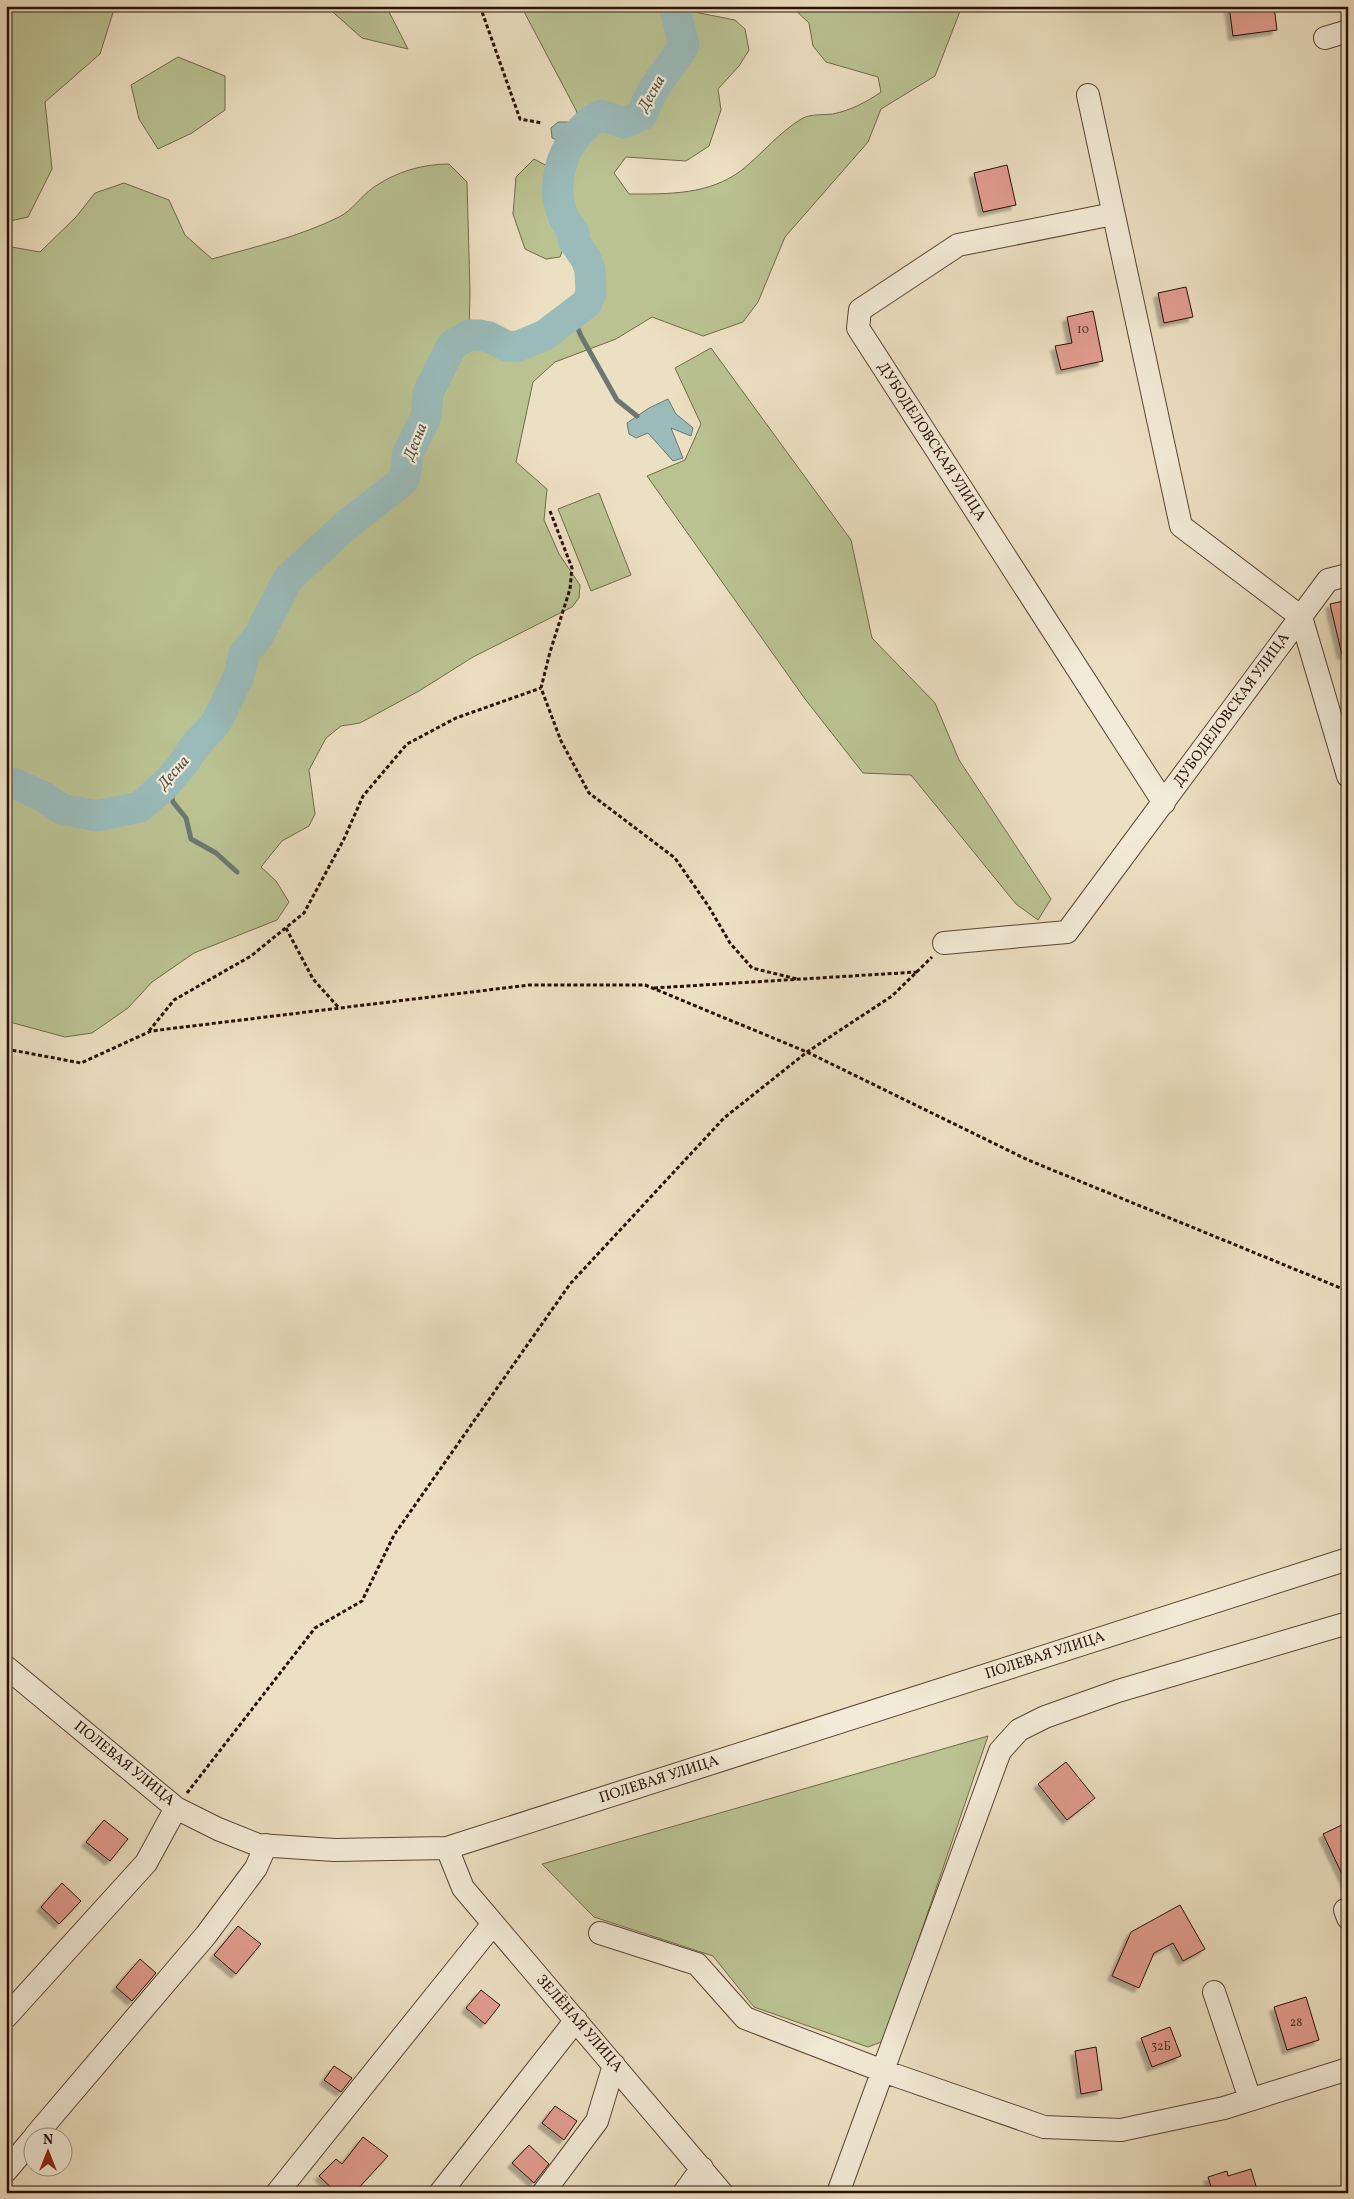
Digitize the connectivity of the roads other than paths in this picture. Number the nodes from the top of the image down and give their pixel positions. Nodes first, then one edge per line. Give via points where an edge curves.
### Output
1 (1088, 95) dead end
2 (1114, 214) junction
3 (1348, 575) edge
4 (1301, 617) junction
5 (1348, 776) edge
6 (1164, 803) junction
7 (944, 943) road end
8 (1348, 1559) edge
9 (1348, 1623) edge
10 (6, 1667) edge
11 (176, 1808) junction
12 (266, 1845) junction
13 (447, 1848) junction
14 (493, 1924) junction
15 (600, 1933) dead end
16 (1214, 1992) dead end
17 (6, 2017) edge
18 (576, 2020) junction
19 (614, 2066) junction
20 (1348, 2069) edge
21 (883, 2071) junction
22 (1250, 2099) junction
23 (44, 2126) edge
24 (22, 2152) edge
25 (702, 2168) junction
26 (6, 2171) edge
27 (277, 2193) edge
28 (440, 2193) edge
29 (543, 2193) edge
30 (684, 2193) edge
31 (722, 2193) edge
32 (838, 2193) edge

1 - 2 street, ДУБОДЕЛОВСКАЯ УЛИЦА
2 - 4 street, ДУБОДЕЛОВСКАЯ УЛИЦА via 1181,526
2 - 6 street, ДУБОДЕЛОВСКАЯ УЛИЦА via 958,245 860,310 858,328
3 - 4 street, ДУБОДЕЛОВСКАЯ УЛИЦА via 1328,580
4 - 5 street
4 - 6 street, ДУБОДЕЛОВСКАЯ УЛИЦА
6 - 7 street, ДУБОДЕЛОВСКАЯ УЛИЦА via 1066,932
8 - 13 street, ПОЛЕВАЯ УЛИЦА
9 - 21 street via 1118,1690 1019,1730 1000,1751
10 - 11 street, ПОЛЕВАЯ УЛИЦА
11 - 12 street, ПОЛЕВАЯ УЛИЦА via 218,1829 258,1845
11 - 17 street via 146,1863
12 - 13 street, ПОЛЕВАЯ УЛИЦА via 334,1850
12 - 23 street via 256,1868 206,1935
13 - 14 street, ЗЕЛЁНАЯ УЛИЦА via 463,1888
14 - 18 street, ЗЕЛЁНАЯ УЛИЦА
14 - 27 street
15 - 21 street via 697,1964 744,2018
16 - 22 street
18 - 19 street, ЗЕЛЁНАЯ УЛИЦА
18 - 28 street
19 - 25 street, ЗЕЛЁНАЯ УЛИЦА
19 - 29 street via 596,2121
20 - 22 street
21 - 22 street via 1044,2127 1121,2130 1224,2108
21 - 32 street
24 - 26 street
25 - 30 street
25 - 31 street, ЗЕЛЁНАЯ УЛИЦА

